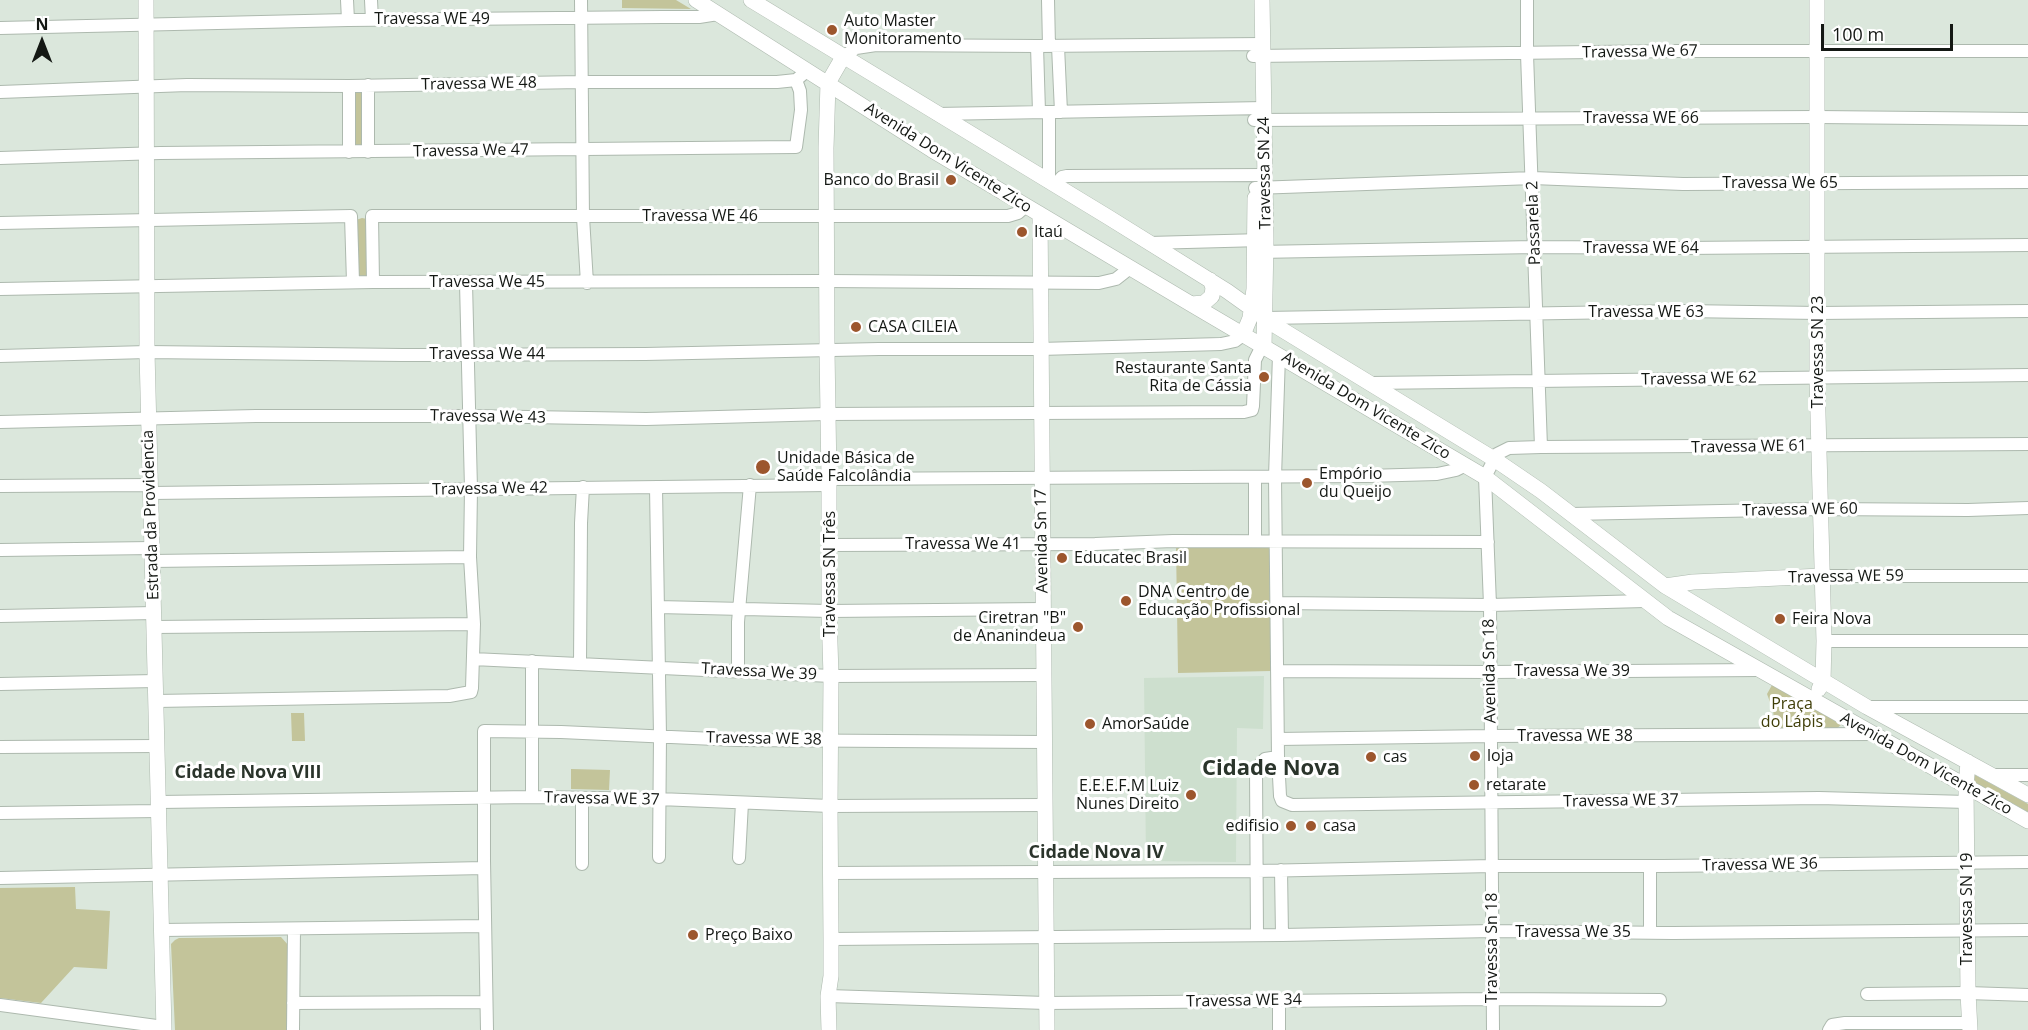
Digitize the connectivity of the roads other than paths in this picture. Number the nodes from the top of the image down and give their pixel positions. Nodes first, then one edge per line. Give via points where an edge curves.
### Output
1 (146, 0) edge
2 (347, 0) edge
3 (371, 0) edge
4 (581, 0) edge
5 (696, 0) edge
6 (751, 0) edge
7 (1048, 0) edge
8 (1252, 0) edge
9 (1262, 0) edge
10 (1527, 0) edge
11 (1817, 0) edge
12 (718, 14) junction
13 (581, 18) junction
14 (348, 20) junction
15 (372, 20) junction
16 (147, 26) junction
17 (0, 28) edge
18 (1048, 46) junction
19 (1258, 50) junction
20 (2028, 51) edge
21 (1817, 52) junction
22 (1527, 54) junction
23 (842, 59) junction
24 (801, 75) junction
25 (581, 82) junction
26 (828, 83) junction
27 (368, 85) junction
28 (349, 86) junction
29 (147, 88) junction
30 (0, 92) edge
31 (1050, 112) junction
32 (937, 114) junction
33 (1259, 114) junction
34 (1817, 117) junction
35 (1530, 119) junction
36 (2028, 119) edge
37 (582, 149) junction
38 (350, 152) junction
39 (368, 152) junction
40 (147, 154) junction
41 (0, 158) edge
42 (1533, 178) junction
43 (1260, 181) junction
44 (2028, 182) edge
45 (1818, 183) junction
46 (1052, 184) junction
47 (1033, 210) junction
48 (826, 215) junction
49 (583, 217) junction
50 (147, 221) junction
51 (0, 223) edge
52 (1149, 243) junction
53 (2028, 245) edge
54 (1260, 246) junction
55 (1535, 247) junction
56 (1816, 247) junction
57 (1130, 268) junction
58 (1210, 280) junction
59 (827, 281) junction
60 (353, 282) junction
61 (373, 282) junction
62 (1040, 282) junction
63 (466, 283) junction
64 (587, 283) junction
65 (147, 285) junction
66 (0, 289) edge
67 (1191, 304) junction
68 (1251, 309) junction
69 (2028, 311) edge
70 (1537, 313) junction
71 (1818, 313) junction
72 (1265, 318) junction
73 (1244, 335) junction
74 (1264, 347) junction
75 (1040, 349) junction
76 (826, 350) junction
77 (147, 352) junction
78 (466, 354) junction
79 (1279, 355) junction
80 (0, 356) edge
81 (2028, 375) edge
82 (1817, 377) junction
83 (1539, 381) junction
84 (1370, 383) junction
85 (1041, 413) junction
86 (827, 414) junction
87 (470, 416) junction
88 (149, 418) junction
89 (0, 422) edge
90 (2028, 444) edge
91 (1819, 446) junction
92 (1541, 447) junction
93 (1494, 459) junction
94 (1466, 465) junction
95 (1255, 477) junction
96 (1275, 477) junction
97 (1485, 477) junction
98 (1042, 478) junction
99 (829, 482) junction
100 (750, 485) junction
101 (0, 486) edge
102 (656, 487) junction
103 (583, 488) junction
104 (151, 489) junction
105 (471, 489) junction
106 (2028, 508) edge
107 (1821, 509) junction
108 (1571, 514) junction
109 (1255, 541) junction
110 (1276, 542) junction
111 (1488, 542) junction
112 (1043, 544) junction
113 (830, 545) junction
114 (0, 550) edge
115 (152, 555) junction
116 (470, 557) junction
117 (1822, 576) junction
118 (2028, 576) edge
119 (1665, 586) junction
120 (1645, 601) junction
121 (1276, 603) junction
122 (1490, 605) junction
123 (658, 607) junction
124 (739, 608) junction
125 (1043, 609) junction
126 (829, 611) junction
127 (0, 616) edge
128 (154, 620) junction
129 (474, 624) junction
130 (1824, 641) junction
131 (2028, 641) edge
132 (473, 659) junction
133 (532, 661) junction
134 (580, 664) junction
135 (659, 667) junction
136 (1760, 670) junction
137 (738, 671) junction
138 (1277, 671) junction
139 (1490, 672) junction
140 (1045, 675) junction
141 (831, 676) junction
142 (156, 681) junction
143 (1823, 681) junction
144 (0, 684) edge
145 (1812, 700) junction
146 (156, 701) junction
147 (1867, 707) junction
148 (2028, 707) edge
149 (533, 732) junction
150 (1873, 734) junction
151 (660, 736) junction
152 (1491, 736) junction
153 (1278, 739) junction
154 (831, 741) junction
155 (1044, 742) junction
156 (157, 746) junction
157 (0, 747) edge
158 (1278, 757) junction
159 (1968, 762) junction
160 (1992, 775) junction
161 (2028, 775) edge
162 (1967, 795) junction
163 (2028, 795) edge
164 (532, 797) junction
165 (485, 798) junction
166 (582, 798) junction
167 (659, 799) junction
168 (742, 803) junction
169 (1491, 803) junction
170 (1045, 805) junction
171 (159, 806) junction
172 (830, 806) junction
173 (0, 813) edge
174 (2028, 821) edge
175 (659, 857) dead end
176 (739, 858) dead end
177 (2028, 862) edge
178 (1967, 863) junction
179 (582, 864) dead end
180 (1492, 866) junction
181 (1650, 866) junction
182 (484, 868) junction
183 (1281, 870) junction
184 (1257, 871) junction
185 (1046, 872) junction
186 (161, 873) junction
187 (830, 873) junction
188 (0, 878) edge
189 (485, 926) junction
190 (294, 929) junction
191 (162, 930) junction
192 (1967, 930) junction
193 (2028, 930) edge
194 (1493, 931) junction
195 (1650, 932) junction
196 (1257, 935) junction
197 (1282, 935) junction
198 (1046, 936) junction
199 (831, 939) junction
200 (1968, 993) junction
201 (1867, 994) dead end
202 (2028, 995) edge
203 (828, 996) junction
204 (1492, 999) junction
205 (1279, 1000) junction
206 (1660, 1000) dead end
207 (486, 1002) junction
208 (293, 1003) junction
209 (1046, 1003) junction
210 (0, 1005) edge
211 (1970, 1027) edge
212 (164, 1028) edge
213 (293, 1030) edge
214 (487, 1030) edge
215 (829, 1030) edge
216 (1047, 1030) edge
217 (1279, 1030) edge
218 (1493, 1030) edge
219 (1829, 1030) edge

1 - 16 main road, Estrada da Providencia
2 - 14 street
3 - 15 street
4 - 13 street
5 - 12 main road, Avenida Dom Vicente Zico
6 - 23 main road
7 - 18 street
8 - 19 main road, Travessa SN 24
9 - 19 main road, Travessa SN 24
10 - 22 street, Passarela 2
11 - 21 main road, Travessa SN 23
12 - 13 street, Travessa WE 49
12 - 24 main road, Avenida Dom Vicente Zico
13 - 15 street, Travessa WE 49
13 - 25 street
14 - 15 street, Travessa WE 49
14 - 16 street, Travessa WE 49
16 - 17 street, Travessa WE 49
16 - 29 main road, Estrada da Providencia
18 - 19 street, Travessa We 67
18 - 23 street, Travessa We 67 via 865,46
18 - 31 street
18 - 31 street
19 - 22 street, Travessa We 67
19 - 33 main road, Travessa SN 24
20 - 21 street, Travessa We 67
21 - 22 street, Travessa We 67
21 - 34 main road, Travessa SN 23
22 - 35 street, Passarela 2
23 - 26 main road
23 - 32 main road, Avenida Dom Vicente Zico via 916,110
24 - 25 street, Travessa WE 48 via 777,82
24 - 26 main road, Avenida Dom Vicente Zico
24 - 37 street, Travessa We 47 via 796,147
25 - 27 street, Travessa WE 48
25 - 37 street
26 - 47 main road, Avenida Dom Vicente Zico
26 - 48 main road, Travessa SN Três
27 - 28 street, Travessa WE 48
27 - 39 street
28 - 29 street, Travessa WE 48
28 - 38 street
29 - 30 street, Travessa WE 48
29 - 40 main road, Estrada da Providencia
31 - 32 street
31 - 33 street
31 - 46 street
32 - 46 main road, Avenida Dom Vicente Zico
33 - 35 street, Travessa WE 66
33 - 43 main road, Travessa SN 24
34 - 35 street, Travessa WE 66
34 - 36 street, Travessa WE 66
34 - 45 main road, Travessa SN 23
35 - 42 street, Passarela 2
37 - 39 street, Travessa We 47
37 - 49 street
38 - 39 street, Travessa We 47
38 - 40 street, Travessa We 47
40 - 41 street, Travessa We 47
40 - 50 main road, Estrada da Providencia
42 - 43 street
42 - 45 street, Travessa We 65 via 1683,184
42 - 55 street, Passarela 2
43 - 46 street via 1066,176
43 - 54 main road, Travessa SN 24
44 - 45 street, Travessa We 65
45 - 56 main road, Travessa SN 23
46 - 52 main road, Avenida Dom Vicente Zico
47 - 48 street, Travessa WE 46 via 1008,216
47 - 57 main road, Avenida Dom Vicente Zico
47 - 62 main road, Avenida Sn 17
48 - 49 street, Travessa WE 46
48 - 59 main road, Travessa SN Três
49 - 61 street, Travessa WE 46 via 372,216
49 - 64 street
50 - 51 street
50 - 60 street via 351,216
50 - 65 main road, Estrada da Providencia
52 - 54 street, Travessa WE 64
52 - 58 main road, Avenida Dom Vicente Zico
53 - 56 street, Travessa WE 64
54 - 55 street, Travessa WE 64
54 - 68 main road, Travessa SN 24
54 - 72 main road, Travessa SN 24
55 - 56 street, Travessa WE 64
55 - 70 street, Passarela 2
56 - 71 main road, Travessa SN 23
57 - 62 street via 1107,282
57 - 67 main road, Avenida Dom Vicente Zico
58 - 67 main road via 1212,297 1204,303
58 - 68 main road, Avenida Dom Vicente Zico
59 - 62 street
59 - 64 street, Travessa We 45
59 - 76 main road, Travessa SN Três
60 - 61 street, Travessa We 45
60 - 65 street, Travessa We 45
61 - 63 street, Travessa We 45
62 - 75 main road, Avenida Sn 17
63 - 64 street, Travessa We 45
63 - 78 street
65 - 66 street, Travessa We 45
65 - 77 main road, Estrada da Providencia
67 - 73 main road, Avenida Dom Vicente Zico
68 - 72 main road, Avenida Dom Vicente Zico
68 - 73 main road, Travessa SN 24
69 - 71 street, Travessa WE 63
70 - 71 street, Travessa WE 63
70 - 72 street, Travessa WE 63
70 - 83 street, Passarela 2
71 - 82 main road, Travessa SN 23
72 - 74 main road, Travessa SN 24
72 - 84 main road, Avenida Dom Vicente Zico
73 - 74 main road, Avenida Dom Vicente Zico
73 - 75 street via 1221,344
74 - 79 main road, Avenida Dom Vicente Zico
74 - 85 street via 1255,360 1253,406 1248,412
75 - 76 street
75 - 85 main road, Avenida Sn 17
76 - 78 street, Travessa We 44
76 - 86 main road, Travessa SN Três
77 - 78 street, Travessa We 44
77 - 80 street, Travessa We 44
77 - 88 main road, Estrada da Providencia
78 - 87 street
79 - 94 main road, Avenida Dom Vicente Zico
79 - 96 street
81 - 82 street, Travessa WE 62
82 - 83 street, Travessa WE 62
82 - 91 main road, Travessa SN 23
83 - 84 street, Travessa WE 62
83 - 92 street, Passarela 2
84 - 93 main road, Avenida Dom Vicente Zico
85 - 86 street
85 - 98 main road, Avenida Sn 17
86 - 87 street, Travessa We 43 via 646,419
86 - 99 main road, Travessa SN Três
87 - 88 street, Travessa We 43
87 - 105 street
88 - 89 street, Travessa We 43
88 - 104 main road, Estrada da Providencia
90 - 91 street, Travessa WE 61
91 - 92 street, Travessa WE 61
91 - 107 main road, Travessa SN 23
92 - 93 street, Travessa WE 61 via 1509,448
93 - 97 street
93 - 108 main road, Avenida Dom Vicente Zico
94 - 96 street via 1437,474
94 - 97 main road, Avenida Dom Vicente Zico
95 - 96 street
95 - 98 street
95 - 109 street
96 - 110 street
97 - 111 street, Avenida Sn 18
97 - 120 main road, Avenida Dom Vicente Zico
98 - 99 street
98 - 112 main road, Avenida Sn 17
99 - 100 street, Travessa We 42
99 - 113 main road, Travessa SN Três
100 - 102 street, Travessa We 42
100 - 124 street
101 - 104 street, Travessa We 42
102 - 103 street, Travessa We 42
102 - 123 street
103 - 105 street, Travessa We 42
103 - 134 street
104 - 105 street, Travessa We 42
104 - 115 main road, Estrada da Providencia
105 - 116 street
106 - 107 street, Travessa WE 60
107 - 108 street, Travessa WE 60
107 - 117 main road, Travessa SN 23
108 - 119 main road, Avenida Dom Vicente Zico
109 - 110 street, Travessa We 41
109 - 112 street, Travessa We 41
110 - 111 street
110 - 121 street
111 - 122 street, Avenida Sn 18
112 - 113 street, Travessa We 41
112 - 125 main road, Avenida Sn 17
113 - 126 main road, Travessa SN Três
114 - 115 street
115 - 116 street
115 - 128 main road, Estrada da Providencia
116 - 129 street
117 - 118 street, Travessa WE 59
117 - 119 main road, Travessa WE 59
117 - 130 main road, Travessa SN 23
119 - 143 main road, Avenida Dom Vicente Zico
120 - 122 street
120 - 136 main road, Avenida Dom Vicente Zico
121 - 122 street
121 - 138 street
122 - 139 street, Avenida Sn 18
123 - 124 street
123 - 135 street
124 - 126 street
124 - 137 street
125 - 126 street
125 - 140 main road, Avenida Sn 17
126 - 141 main road, Travessa SN Três
127 - 128 street
128 - 129 street
128 - 142 main road, Estrada da Providencia
129 - 132 street
130 - 131 street
130 - 143 main road, Travessa SN 23
132 - 133 street, Travessa We 39
132 - 146 street via 471,692 449,696
133 - 134 street, Travessa We 39
133 - 149 street
134 - 135 street, Travessa We 39
135 - 137 street, Travessa We 39
135 - 151 street
136 - 139 street, Travessa We 39
136 - 145 main road, Avenida Dom Vicente Zico
137 - 141 street, Travessa We 39
138 - 139 street, Travessa We 39
138 - 153 street
139 - 152 street, Avenida Sn 18
140 - 141 street, Travessa We 39
140 - 155 main road, Avenida Sn 17
141 - 154 main road, Travessa SN Três
142 - 144 street
142 - 146 main road, Estrada da Providencia
143 - 145 main road, Travessa SN 23
143 - 147 main road, Avenida Dom Vicente Zico
145 - 150 main road, Avenida Dom Vicente Zico
146 - 156 main road, Estrada da Providencia
147 - 148 street
147 - 159 main road, Avenida Dom Vicente Zico
149 - 151 street, Travessa WE 38
149 - 164 street
149 - 165 street, Travessa WE 38 via 484,731
150 - 152 street, Travessa WE 38
150 - 162 main road, Avenida Dom Vicente Zico
151 - 154 street, Travessa WE 38
151 - 167 street
152 - 153 street, Travessa WE 38
152 - 169 street, Avenida Sn 18
153 - 158 street
154 - 155 street, Travessa WE 38
154 - 172 main road, Travessa SN Três
155 - 170 main road, Avenida Sn 17
156 - 157 street
156 - 171 main road, Estrada da Providencia
158 - 169 street, Travessa WE 37 via 1280,796 1292,805
158 - 184 street via 1265,759 1256,770
159 - 160 main road, Avenida Dom Vicente Zico
159 - 162 main road
160 - 161 street
160 - 163 main road, Avenida Dom Vicente Zico
162 - 169 street, Travessa WE 37
162 - 174 main road, Avenida Dom Vicente Zico
162 - 178 main road, Travessa SN 19
164 - 165 street, Travessa WE 37
164 - 166 street, Travessa WE 37
165 - 171 street, Travessa WE 37
165 - 182 street
166 - 167 street, Travessa WE 37
166 - 179 street
167 - 168 street, Travessa WE 37
167 - 175 street
168 - 172 street, Travessa WE 37
168 - 176 street
169 - 180 street, Avenida Sn 18
170 - 172 street, Travessa WE 37
170 - 185 main road, Avenida Sn 17
171 - 173 street, Travessa WE 37
171 - 186 main road, Estrada da Providencia
172 - 187 main road, Travessa SN Três
177 - 178 street, Travessa WE 36
178 - 181 street, Travessa WE 36
178 - 192 main road, Travessa SN 19
180 - 181 street, Travessa WE 36
180 - 183 street
180 - 194 street, Travessa Sn 18
181 - 195 street
182 - 186 street
182 - 189 street
183 - 184 street
183 - 197 street
184 - 185 street
184 - 196 street
185 - 187 street
185 - 198 main road, Avenida Sn 17
186 - 188 street
186 - 191 main road, Estrada da Providencia
187 - 199 main road, Travessa SN Três
189 - 190 street
189 - 207 street
190 - 191 street
190 - 208 street
191 - 212 main road, Estrada da Providencia
192 - 193 street, Travessa We 35
192 - 195 street, Travessa We 35
192 - 200 main road, Travessa SN 19
194 - 195 street, Travessa We 35
194 - 197 street, Travessa We 35
194 - 204 street, Travessa Sn 18
196 - 197 street, Travessa We 35
196 - 198 street, Travessa We 35
198 - 199 street
198 - 209 main road, Avenida Sn 17
199 - 203 main road, Travessa SN Três
200 - 201 street
200 - 202 street
200 - 211 main road, Travessa SN 19
203 - 209 street, Travessa WE 34
203 - 215 main road, Travessa SN Três
204 - 205 street, Travessa WE 34
204 - 206 street, Travessa WE 34
204 - 218 street, Travessa Sn 18
205 - 209 street, Travessa WE 34
205 - 217 street
207 - 208 street
207 - 214 street
208 - 213 street
209 - 216 main road, Avenida Sn 17
210 - 212 street
211 - 219 street via 1845,1023 1832,1025

